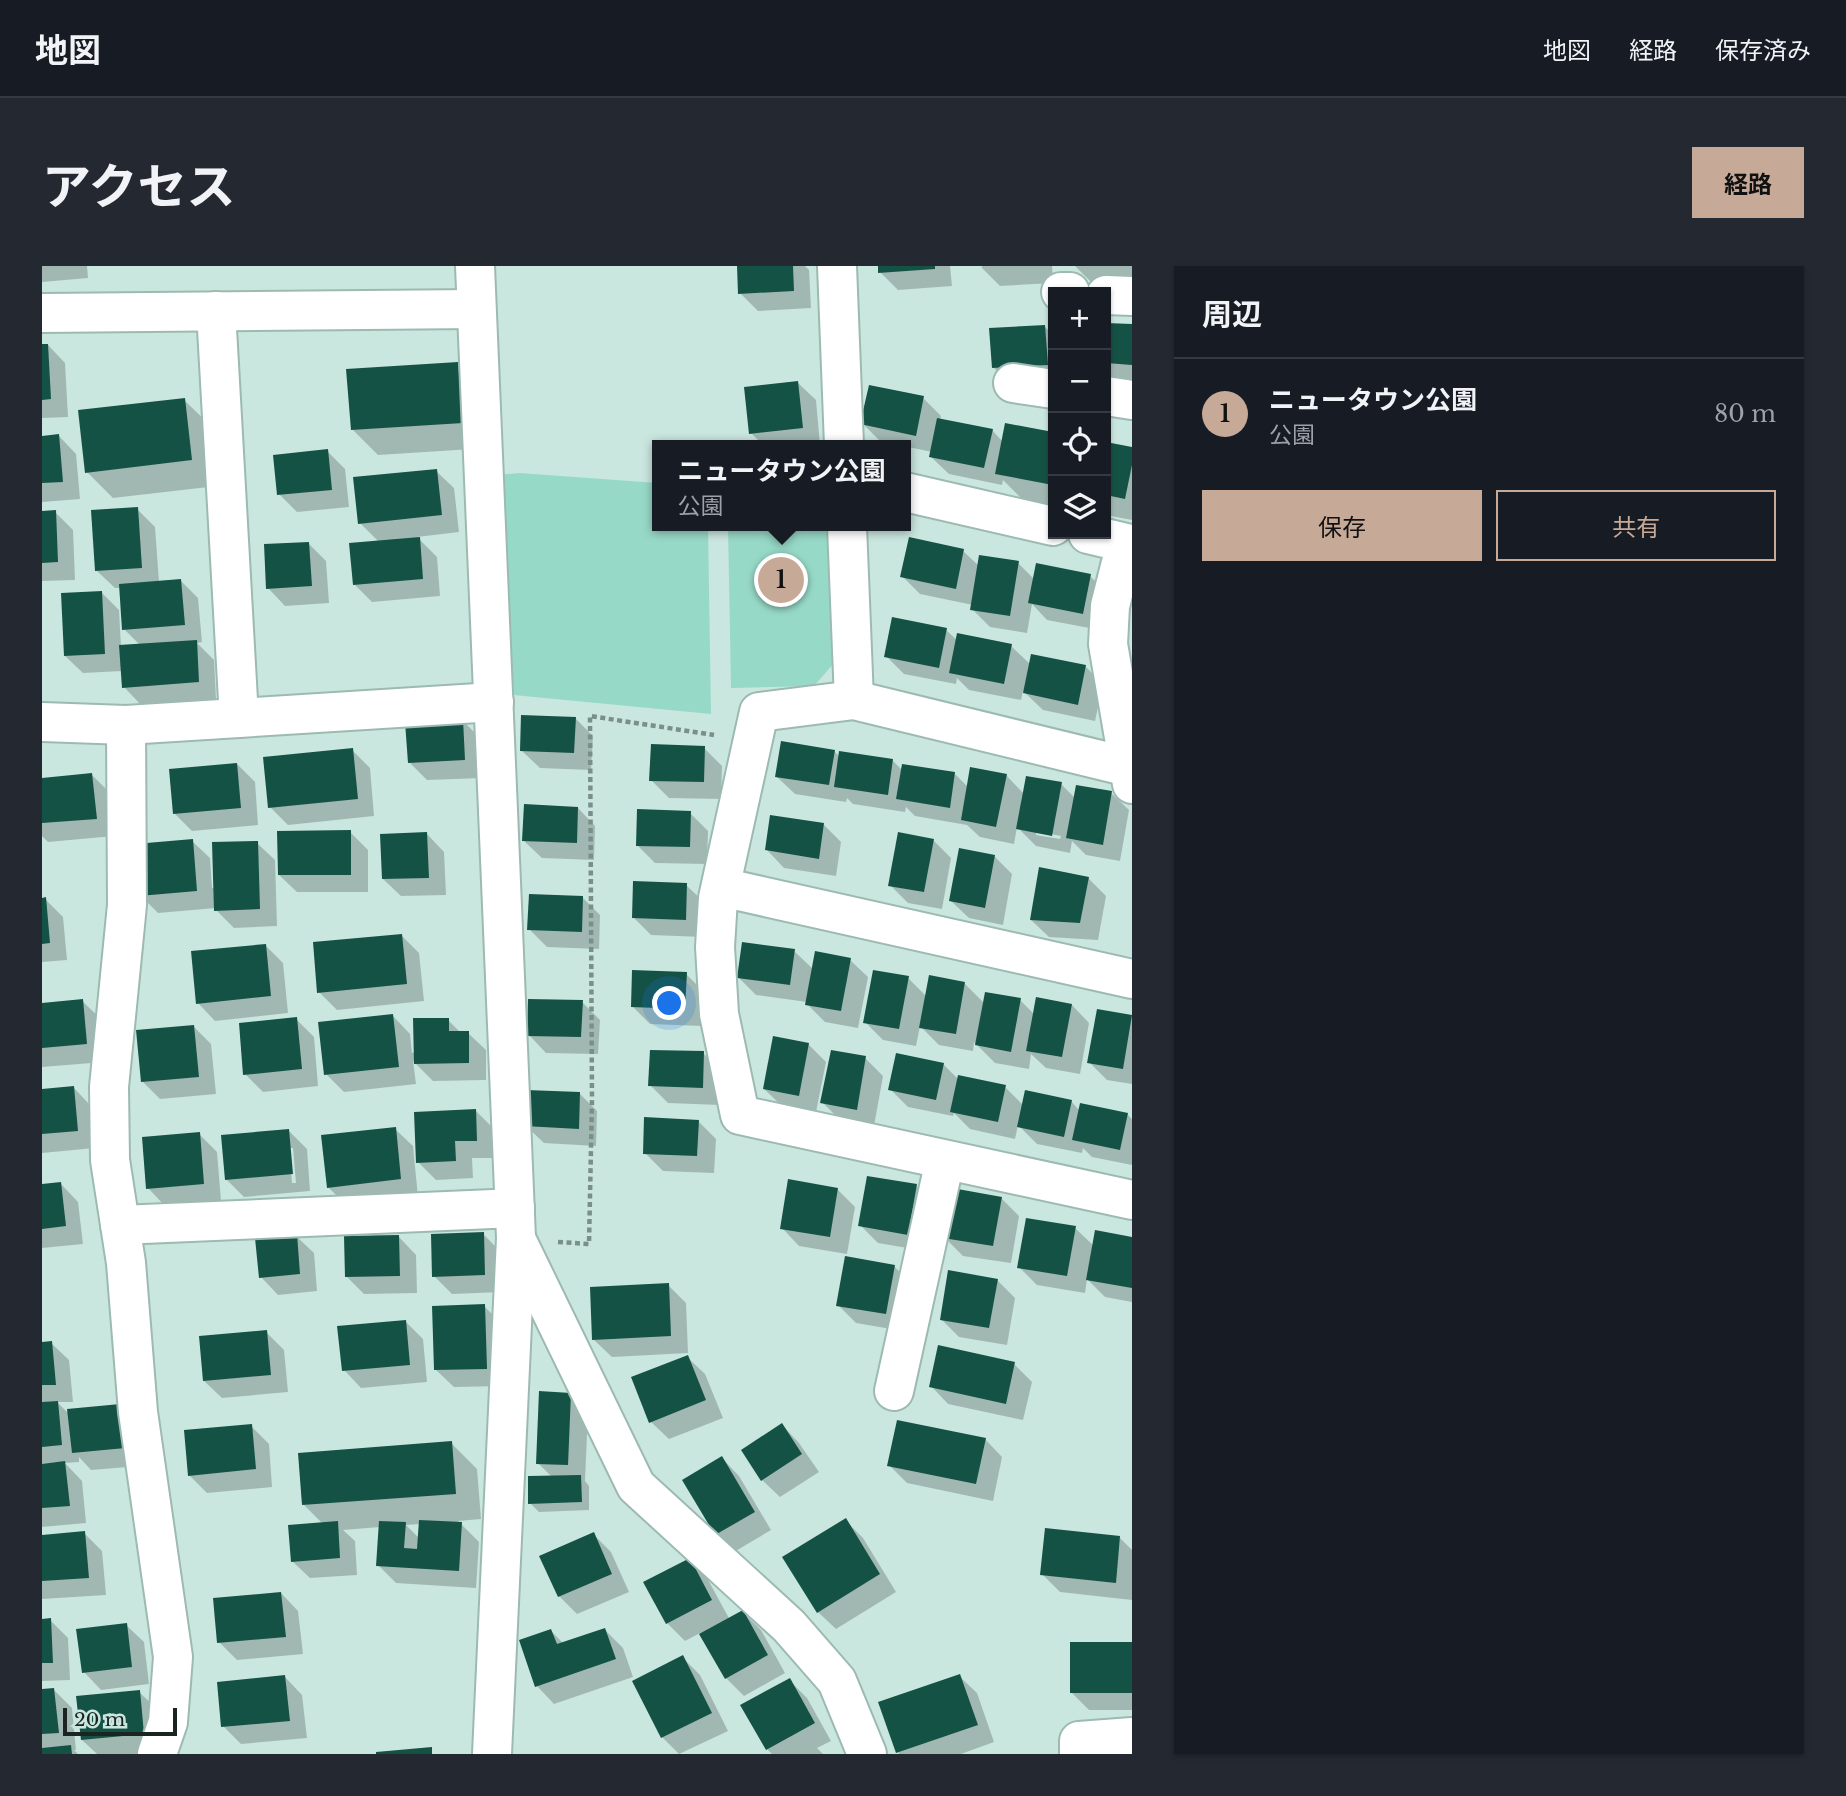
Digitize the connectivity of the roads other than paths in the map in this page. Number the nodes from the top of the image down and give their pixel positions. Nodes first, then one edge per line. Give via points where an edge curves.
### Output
1 (474, 266) edge
2 (836, 266) edge
3 (1111, 295) edge
4 (1132, 296) edge
5 (476, 309) junction
6 (216, 312) junction
7 (42, 313) edge
8 (1013, 383) dead end
9 (1048, 387) edge
10 (1111, 397) edge
11 (1132, 400) edge
12 (844, 440) edge
13 (911, 493) edge
14 (1048, 525) edge
15 (847, 531) edge
16 (1111, 539) edge
17 (854, 700) junction
18 (494, 702) junction
19 (239, 718) junction
20 (42, 722) edge
21 (126, 725) junction
22 (1131, 775) edge
23 (721, 887) junction
24 (1132, 979) edge
25 (945, 1160) junction
26 (1132, 1200) edge
27 (515, 1223) junction
28 (120, 1226) junction
29 (894, 1391) dead end
30 (1132, 1737) edge
31 (157, 1754) edge
32 (492, 1754) edge
33 (867, 1754) edge
34 (1079, 1754) edge

1 - 5 street
2 - 12 street
3 - 4 street
5 - 6 street
5 - 18 street
6 - 7 street
6 - 19 street
8 - 9 street
10 - 11 street
13 - 14 street
15 - 17 street
16 - 22 street via 1126,542 1110,606 1108,644
17 - 22 street
17 - 23 street via 759,712
18 - 19 street
18 - 27 street
19 - 21 street
20 - 21 street
21 - 28 street via 127,905 109,1087 110,1160
23 - 24 street
23 - 25 street via 715,947 719,1014 740,1115
25 - 26 street
25 - 29 street
27 - 28 street
27 - 32 street
27 - 33 street via 636,1486 789,1626 837,1682
28 - 31 street via 138,1412 173,1657 168,1722
30 - 34 street via 1079,1741

